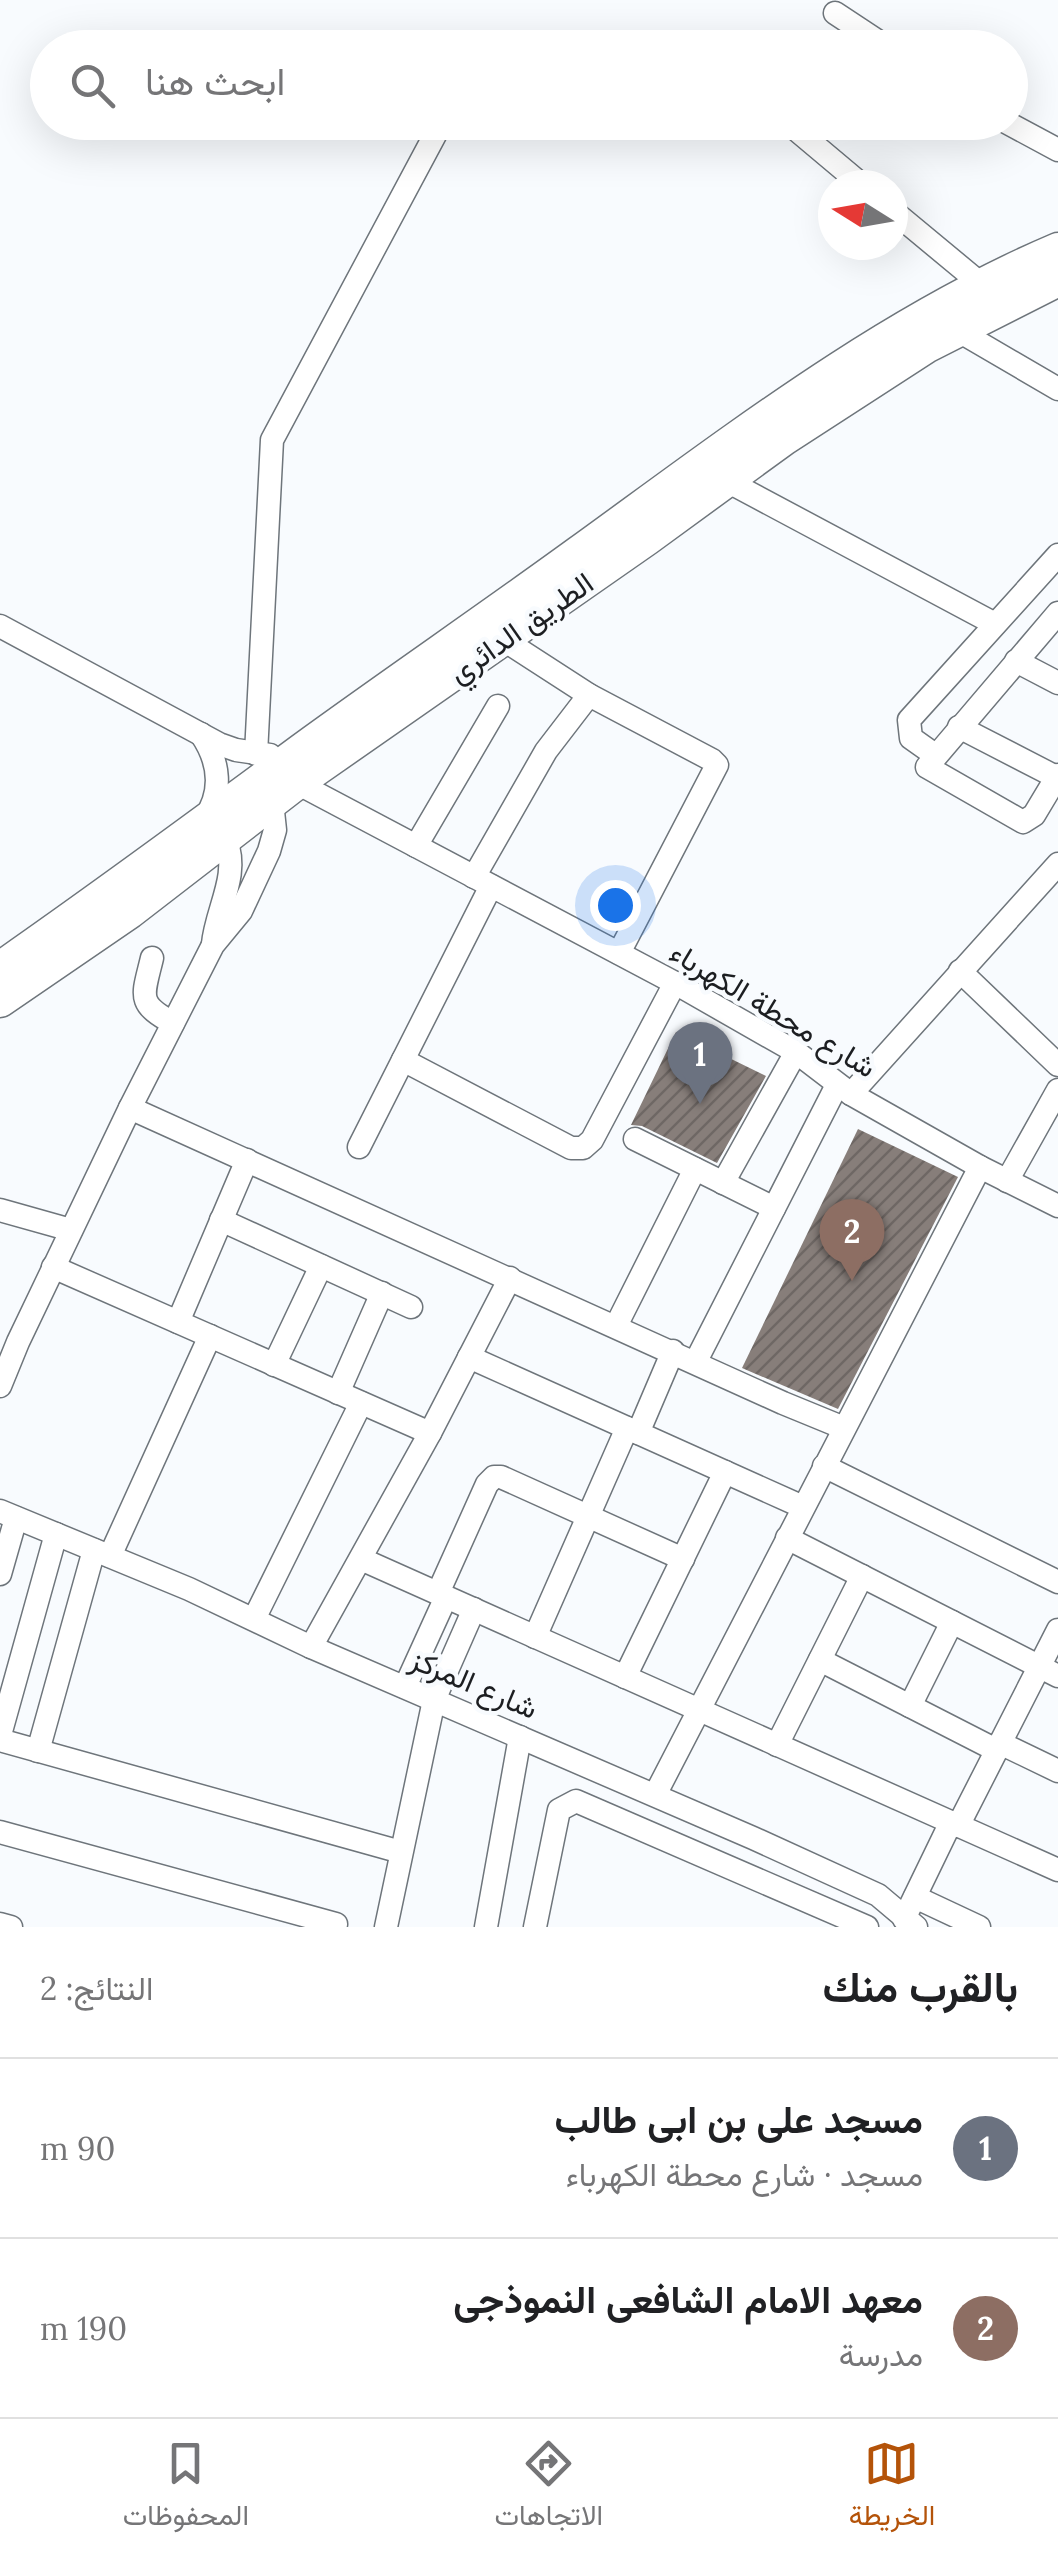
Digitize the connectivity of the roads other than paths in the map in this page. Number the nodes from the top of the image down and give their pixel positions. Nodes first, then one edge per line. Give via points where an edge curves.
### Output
1 (835, 13) dead end
2 (861, 30) edge
3 (1028, 134) edge
4 (432, 140) edge
5 (808, 140) edge
6 (1058, 150) edge
7 (844, 170) edge
8 (908, 223) edge
9 (1058, 249) edge
10 (1058, 280) edge
11 (981, 284) junction
12 (958, 330) junction
13 (1058, 389) edge
14 (727, 481) junction
15 (639, 527) junction
16 (1058, 554) edge
17 (1058, 613) edge
18 (994, 624) junction
19 (0, 626) edge
20 (504, 640) junction
21 (1016, 661) junction
22 (1058, 684) edge
23 (588, 695) junction
24 (498, 706) dead end
25 (959, 727) junction
26 (199, 732) junction
27 (256, 754) junction
28 (935, 755) junction
29 (1058, 777) edge
30 (290, 779) junction
31 (213, 834) junction
32 (416, 846) junction
33 (1058, 864) edge
34 (483, 881) junction
35 (213, 945) junction
36 (618, 953) junction
37 (152, 958) dead end
38 (0, 968) edge
39 (960, 972) junction
40 (676, 984) junction
41 (0, 1001) edge
42 (173, 1024) junction
43 (796, 1052) junction
44 (403, 1060) junction
45 (1058, 1065) edge
46 (844, 1089) junction
47 (1058, 1090) edge
48 (130, 1108) junction
49 (635, 1139) dead end
50 (359, 1147) dead end
51 (246, 1160) junction
52 (980, 1167) junction
53 (696, 1169) junction
54 (1007, 1181) junction
55 (723, 1183) junction
56 (1058, 1206) edge
57 (774, 1208) junction
58 (0, 1210) edge
59 (221, 1220) junction
60 (71, 1230) junction
61 (321, 1266) junction
62 (53, 1267) junction
63 (510, 1278) junction
64 (382, 1293) junction
65 (412, 1307) dead end
66 (178, 1322) junction
67 (616, 1326) junction
68 (210, 1336) junction
69 (673, 1351) junction
70 (470, 1357) junction
71 (696, 1362) junction
72 (274, 1364) junction
73 (0, 1386) edge
74 (338, 1392) junction
75 (362, 1403) junction
76 (844, 1428) junction
77 (632, 1430) junction
78 (430, 1433) junction
79 (824, 1466) junction
80 (725, 1472) junction
81 (803, 1507) junction
82 (8, 1514) edge
83 (588, 1517) junction
84 (56, 1534) junction
85 (787, 1538) junction
86 (102, 1553) junction
87 (361, 1559) junction
88 (683, 1560) junction
89 (0, 1574) edge
90 (862, 1576) junction
91 (1058, 1582) edge
92 (442, 1595) junction
93 (474, 1609) junction
94 (254, 1619) junction
95 (952, 1622) junction
96 (1058, 1630) edge
97 (535, 1637) junction
98 (311, 1647) junction
99 (820, 1660) junction
100 (1049, 1671) edge
101 (626, 1677) junction
102 (405, 1687) junction
103 (434, 1700) junction
104 (910, 1706) junction
105 (698, 1709) junction
106 (520, 1737) junction
107 (0, 1738) edge
108 (777, 1745) junction
109 (998, 1746) junction
110 (38, 1751) junction
111 (1058, 1771) edge
112 (654, 1795) junction
113 (954, 1824) junction
114 (0, 1832) edge
115 (753, 1838) junction
116 (401, 1852) junction
117 (737, 1870) junction
118 (1058, 1870) edge
119 (912, 1915) edge
120 (0, 1924) edge
121 (336, 1924) dead end
122 (10, 1927) edge
123 (386, 1927) edge
124 (486, 1927) edge
125 (535, 1927) edge
126 (868, 1927) edge
127 (979, 1927) edge

1 - 2 street
3 - 6 street
4 - 27 street via 272,440
5 - 7 street
8 - 11 street
9 - 11 highway, الطريق الدائري
10 - 12 highway, الطريق الدائري
11 - 15 highway, الطريق الدائري via 877,343
12 - 13 street
12 - 14 highway, الطريق الدائري
14 - 15 highway, الطريق الدائري
14 - 18 street
15 - 20 highway, الطريق الدائري
15 - 30 highway, الطريق الدائري
16 - 18 street
17 - 21 street
18 - 28 street via 909,720 911,738
19 - 26 street
20 - 23 street
20 - 30 highway, الطريق الدائري
21 - 22 street
21 - 25 street
23 - 34 street via 546,751
23 - 36 street via 716,765
24 - 32 street
25 - 28 street
25 - 29 street
26 - 27 street
26 - 31 street via 211,749 217,780
27 - 30 street
28 - 29 street via 929,770 1024,822
30 - 31 highway, الطريق الدائري
30 - 31 highway, الطريق الدائري
30 - 32 street, شارع محطة الكهرباء
30 - 35 street via 269,851 241,911
31 - 35 street via 230,876
31 - 38 highway, الطريق الدائري
31 - 41 highway, الطريق الدائري via 130,912
32 - 34 street, شارع محطة الكهرباء
33 - 39 street
34 - 36 street, شارع محطة الكهرباء
34 - 44 street
35 - 42 street
36 - 40 street, شارع محطة الكهرباء
37 - 42 street via 145,1004
39 - 45 street
39 - 46 street
40 - 43 street, شارع محطة الكهرباء
40 - 44 street via 583,1148 571,1148
42 - 48 street
43 - 46 street, شارع محطة الكهرباء
43 - 55 street
44 - 50 street
46 - 52 street, شارع محطة الكهرباء
46 - 57 street
47 - 54 street
48 - 51 street
48 - 60 street
49 - 53 street
51 - 59 street
51 - 63 street
52 - 54 street, شارع محطة الكهرباء
52 - 76 street
53 - 55 street
53 - 67 street
54 - 56 street, شارع محطة الكهرباء
55 - 57 street
57 - 71 street
58 - 60 street
59 - 61 street
59 - 66 street
60 - 62 street
61 - 64 street
61 - 72 street
62 - 66 street
62 - 73 street
63 - 67 street
63 - 70 street
64 - 65 street
64 - 74 street
66 - 68 street
67 - 69 street
68 - 72 street
68 - 86 street
69 - 71 street
69 - 77 street
70 - 77 street
70 - 78 street
71 - 76 street
72 - 74 street
74 - 75 street
75 - 78 street
75 - 94 street
76 - 79 street
77 - 80 street
77 - 83 street
78 - 87 street
79 - 81 street
79 - 91 street
80 - 81 street
80 - 88 street
81 - 85 street
82 - 84 street, شارع المركز
82 - 89 street
83 - 88 street
83 - 92 street via 494,1477
83 - 97 street
84 - 86 street, شارع المركز
84 - 107 street
85 - 90 street
85 - 105 street
86 - 94 street, شارع المركز
86 - 110 street
87 - 92 street
87 - 98 street
88 - 101 street
90 - 95 street
90 - 99 street
92 - 93 street
92 - 102 street
93 - 97 street
93 - 103 street
94 - 98 street, شارع المركز
95 - 100 street
95 - 104 street
96 - 100 street
97 - 101 street
98 - 102 street, شارع المركز
99 - 104 street
99 - 108 street
100 - 109 street
101 - 105 street
102 - 103 street, شارع المركز
103 - 106 street, شارع المركز
103 - 116 street
104 - 109 street
105 - 108 street
105 - 112 street
106 - 112 street, شارع المركز
106 - 124 street
107 - 110 street
108 - 113 street
109 - 111 street
109 - 113 street
110 - 116 street
112 - 115 street, شارع المركز
113 - 118 street
113 - 119 street
114 - 121 street
115 - 117 street
115 - 119 street, شارع المركز
116 - 123 street
117 - 125 street via 569,1802 559,1810
117 - 126 street
119 - 127 street, شارع المركز
120 - 122 street

